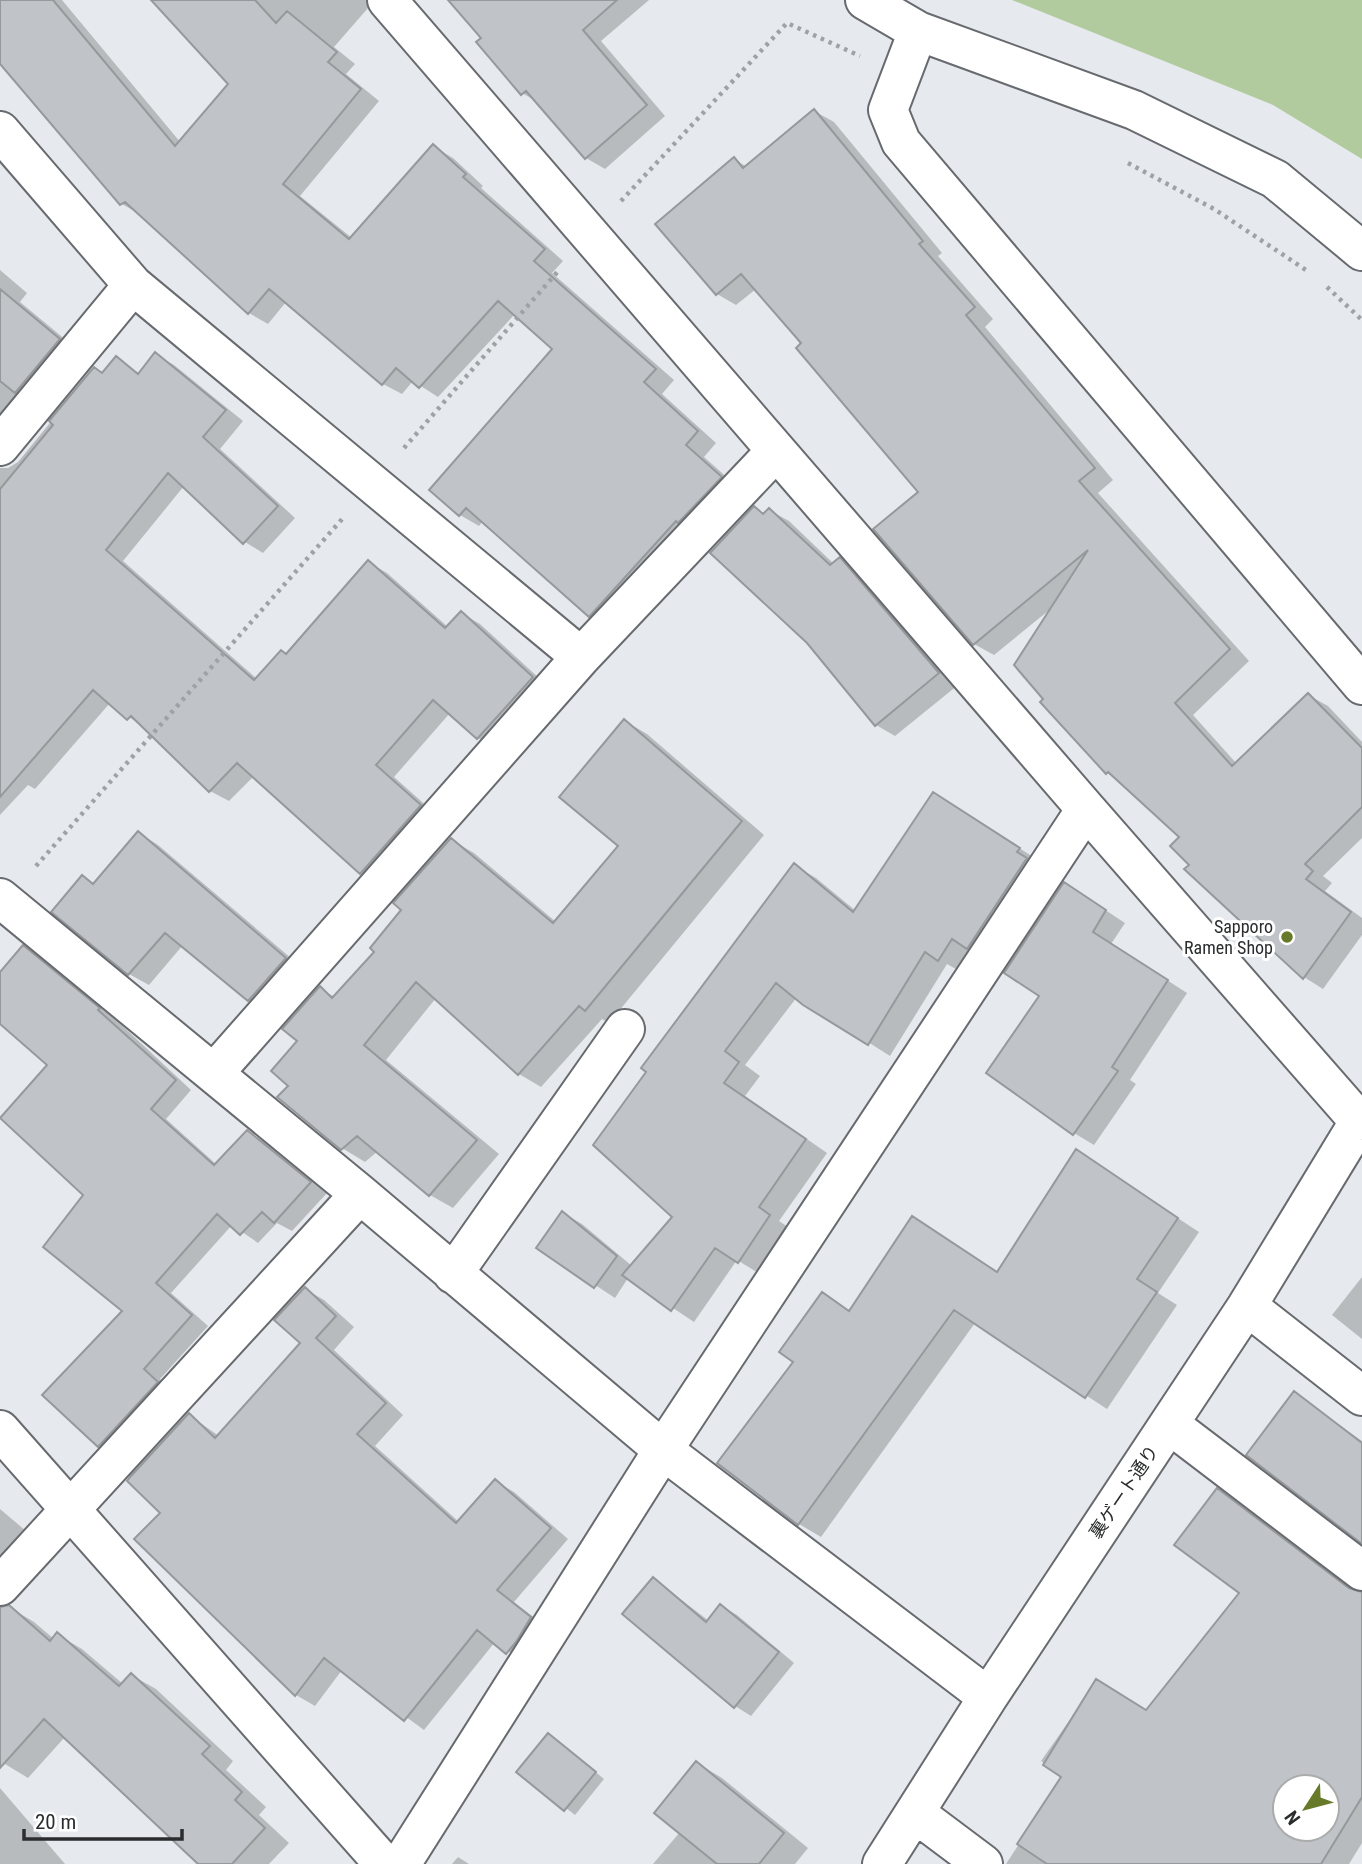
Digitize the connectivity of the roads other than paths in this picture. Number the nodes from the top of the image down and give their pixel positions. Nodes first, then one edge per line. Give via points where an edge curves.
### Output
1 (387, 0) edge
2 (865, 0) edge
3 (918, 31) junction
4 (0, 131) edge
5 (1362, 251) edge
6 (133, 285) junction
7 (0, 446) edge
8 (776, 452) junction
9 (581, 657) junction
10 (1362, 685) edge
11 (1086, 809) junction
12 (0, 898) edge
13 (625, 1029) dead end
14 (214, 1073) junction
15 (1361, 1119) edge
16 (360, 1194) junction
17 (453, 1274) junction
18 (1247, 1306) junction
19 (1362, 1396) edge
20 (1169, 1424) junction
21 (0, 1430) edge
22 (663, 1450) junction
23 (72, 1510) junction
24 (1362, 1570) edge
25 (0, 1586) edge
26 (988, 1697) junction
27 (915, 1813) junction
28 (384, 1864) edge
29 (401, 1864) edge
30 (882, 1864) edge
31 (983, 1864) edge

1 - 8 street
2 - 3 street
3 - 5 street via 1134,110 1275,179
3 - 10 street via 888,110 901,142
4 - 6 street
6 - 7 street
6 - 9 street
8 - 9 street
8 - 11 street
9 - 14 street
11 - 15 street
11 - 22 street
12 - 14 street
13 - 17 street
14 - 16 street
15 - 18 street, 裏ゲート通り
16 - 17 street
16 - 23 street
17 - 22 street
18 - 19 street
18 - 20 street, 裏ゲート通り
20 - 24 street
20 - 26 street, 裏ゲート通り
21 - 23 street
22 - 26 street
22 - 29 street
23 - 25 street
23 - 28 street
26 - 27 street, 裏ゲート通り
27 - 30 street, 裏ゲート通り
27 - 31 street

